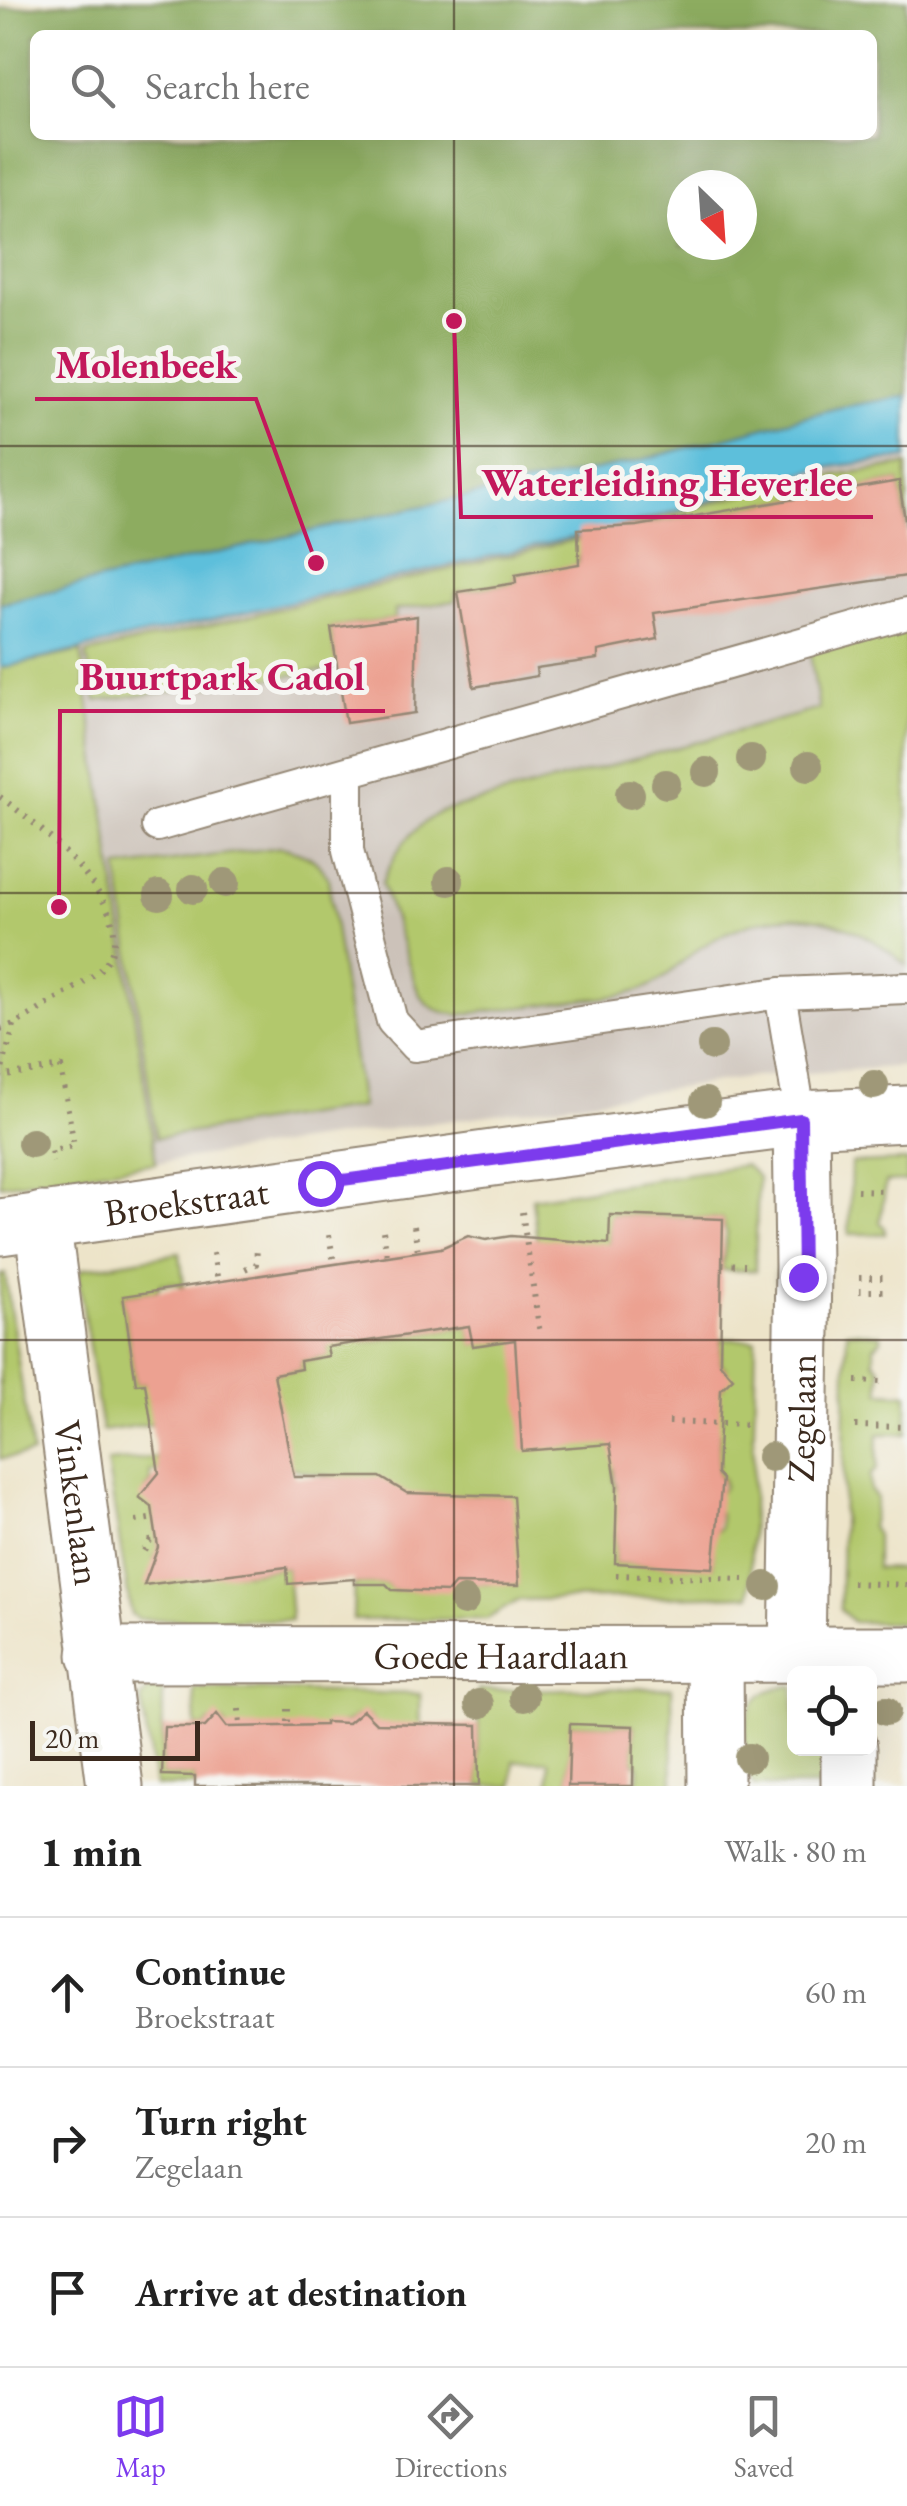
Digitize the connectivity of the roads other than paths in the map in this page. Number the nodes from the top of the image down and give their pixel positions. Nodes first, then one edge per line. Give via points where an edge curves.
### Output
1 (907, 614) edge
2 (348, 772) junction
3 (157, 826) dead end
4 (907, 988) edge
5 (780, 993) junction
6 (907, 1114) edge
7 (801, 1119) junction
8 (35, 1221) edge
9 (907, 1654) edge
10 (96, 1655) junction
11 (714, 1655) junction
12 (832, 1661) edge
13 (849, 1756) edge
14 (115, 1786) edge
15 (716, 1786) edge
16 (849, 1786) edge

1 - 2 lane
2 - 3 lane
2 - 5 lane via 348,852 392,1021 415,1046
4 - 5 lane
5 - 7 lane
6 - 7 street, Broekstraat
7 - 8 street, Broekstraat
7 - 12 street, Zegelaan via 798,1582
8 - 10 street, Vinkenlaan
9 - 12 street, Goede Haardlaan
10 - 11 street, Goede Haardlaan
10 - 14 street, Vinkenlaan
11 - 12 street, Goede Haardlaan
11 - 15 street
13 - 16 street

